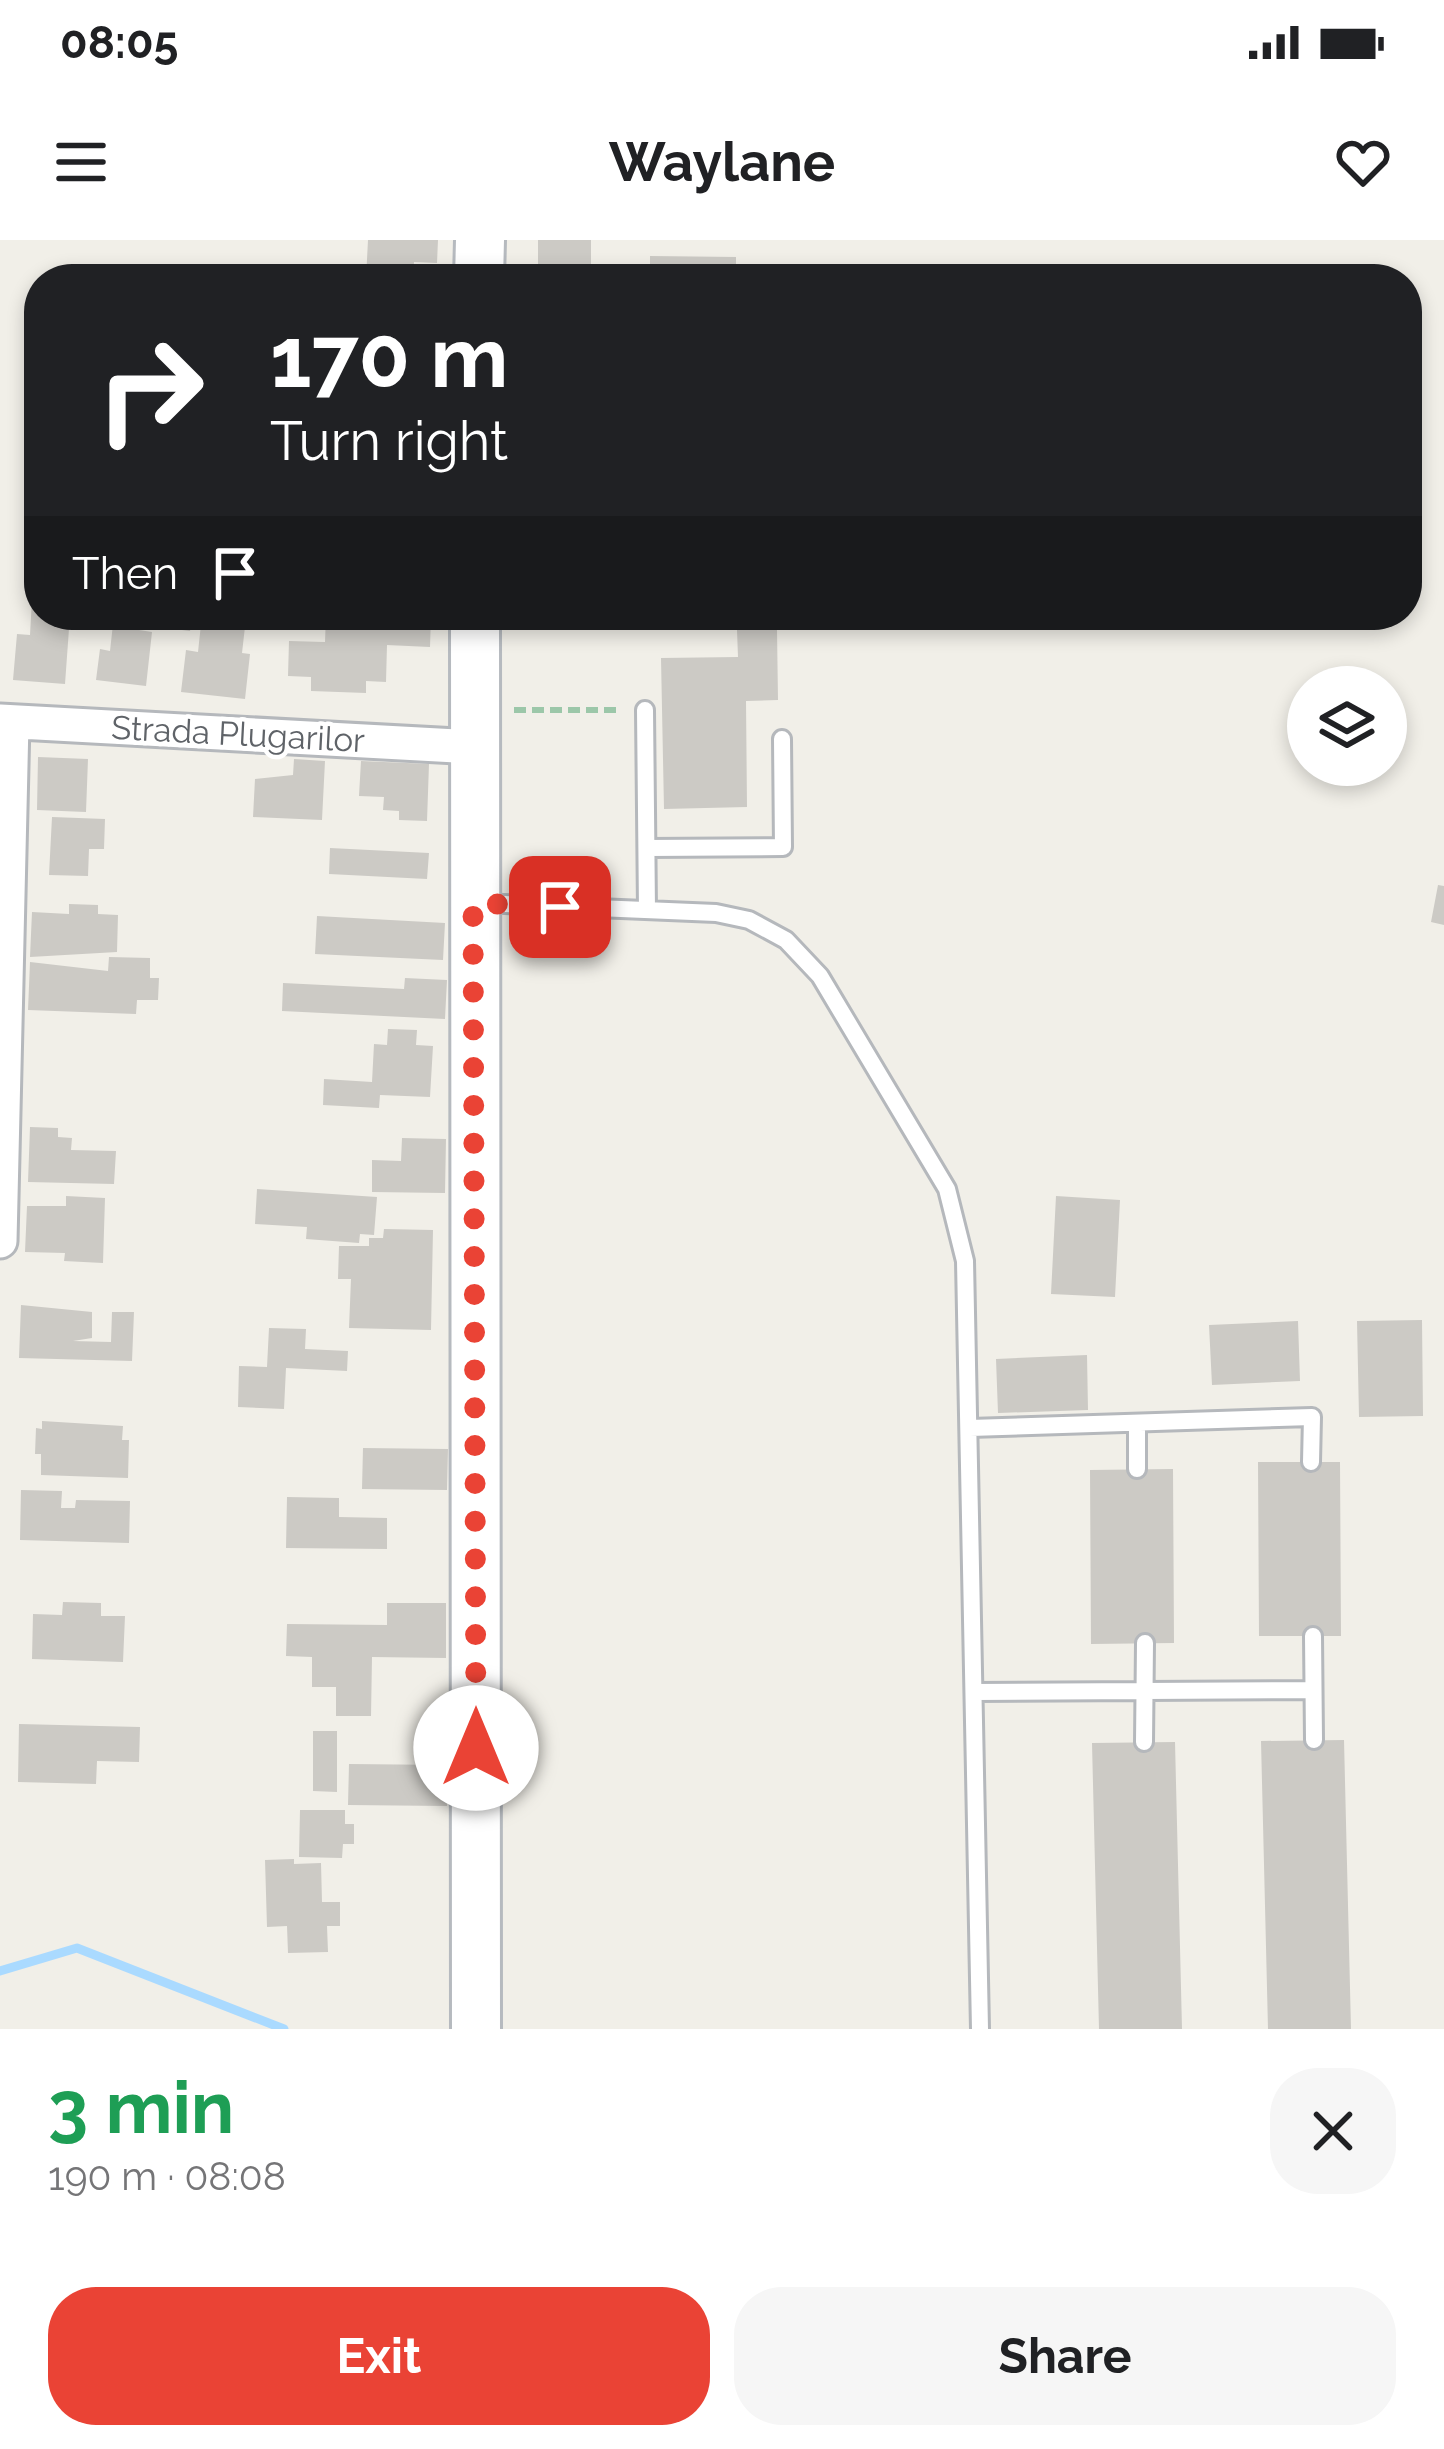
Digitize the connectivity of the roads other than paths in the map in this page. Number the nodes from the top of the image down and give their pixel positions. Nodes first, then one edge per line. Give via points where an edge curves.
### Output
1 (476, 630) edge
2 (645, 710) road end
3 (6, 722) edge
4 (475, 728) junction
5 (782, 739) dead end
6 (647, 848) junction
7 (473, 903) junction
8 (647, 910) junction
9 (0, 1241) edge
10 (1137, 1423) junction
11 (970, 1428) junction
12 (1311, 1462) dead end
13 (1137, 1469) dead end
14 (1312, 1636) dead end
15 (1145, 1643) dead end
16 (1313, 1690) junction
17 (974, 1692) junction
18 (1144, 1692) junction
19 (1314, 1740) dead end
20 (1144, 1742) dead end
21 (476, 2029) edge
22 (980, 2029) edge

1 - 4 main road
2 - 6 lane
3 - 4 street, Strada Plugarilor
3 - 9 street
4 - 7 main road
5 - 6 lane via 783,848
6 - 8 lane
7 - 8 lane
7 - 21 main road
8 - 11 lane via 716,913 766,928 802,955 836,999 922,1142 960,1227
10 - 11 lane
10 - 12 lane via 1312,1417
10 - 13 lane
11 - 17 lane
14 - 16 lane
15 - 18 lane
16 - 18 lane
16 - 19 lane
17 - 18 lane
17 - 22 lane
18 - 20 lane

